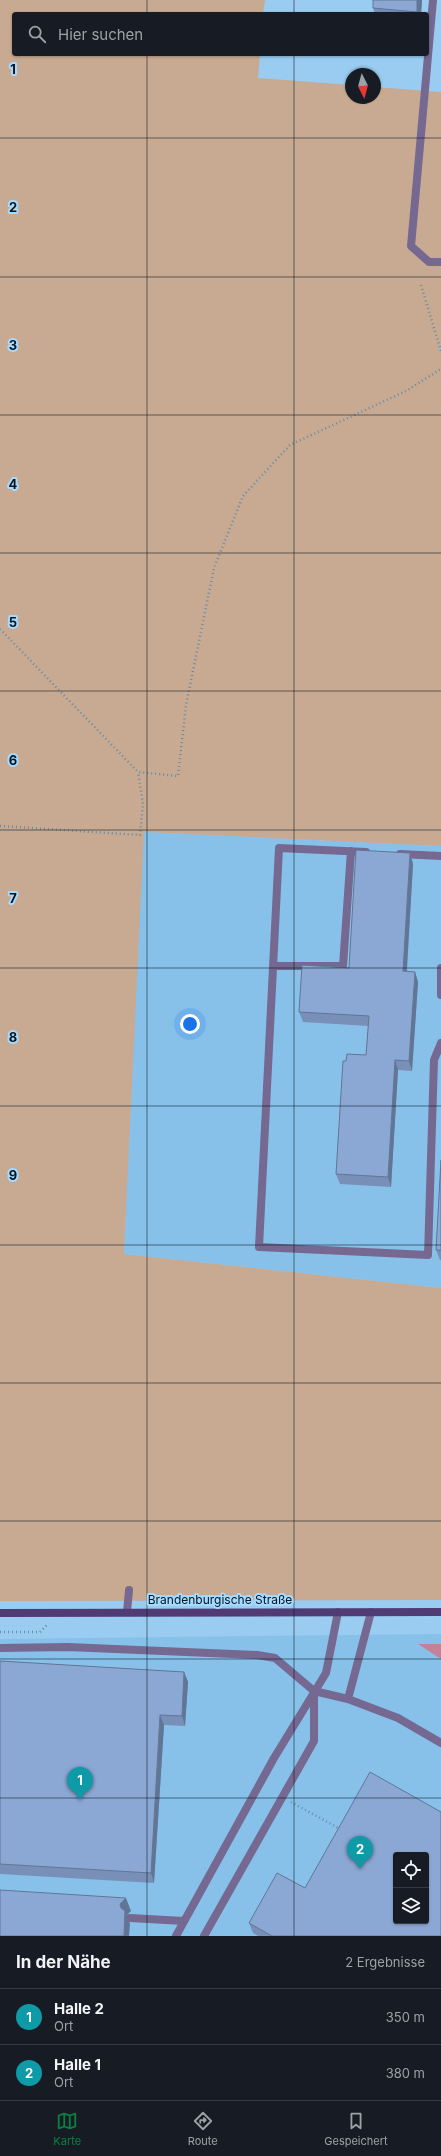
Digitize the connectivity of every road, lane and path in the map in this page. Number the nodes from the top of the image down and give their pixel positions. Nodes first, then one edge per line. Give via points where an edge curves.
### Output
1 (433, 0) edge
2 (429, 45) edge
3 (428, 56) edge
4 (441, 262) edge
5 (421, 285) dead end
6 (441, 351) edge
7 (441, 369) edge
8 (0, 629) edge
9 (138, 772) junction
10 (0, 826) edge
11 (351, 851) junction
12 (374, 852) edge
13 (389, 853) edge
14 (441, 856) edge
15 (273, 966) junction
16 (441, 968) edge
17 (441, 995) edge
18 (441, 1043) edge
19 (129, 1590) dead end
20 (127, 1612) junction
21 (338, 1612) junction
22 (371, 1612) junction
23 (441, 1612) edge
24 (0, 1613) edge
25 (57, 1614) junction
26 (0, 1632) edge
27 (0, 1648) edge
28 (314, 1691) junction
29 (348, 1699) junction
30 (441, 1743) edge
31 (282, 1798) junction
32 (340, 1829) edge
33 (130, 1918) dead end
34 (184, 1921) junction
35 (176, 1936) edge
36 (204, 1936) edge

1 - 2 lane
3 - 4 lane via 411,246 429,262
5 - 6 path
7 - 9 path via 406,391 290,445 243,496 214,568 186,705 178,776
8 - 9 path
9 - 10 path via 143,804 140,835
11 - 12 lane
11 - 15 lane via 343,966
11 - 15 lane via 279,848
13 - 14 lane
15 - 18 lane via 259,1247 428,1255 434,1060
16 - 17 lane
19 - 20 lane
20 - 21 street, Brandenburgische Straße
20 - 25 street, Brandenburgische Straße
21 - 22 street, Brandenburgische Straße
21 - 28 lane via 326,1672
22 - 23 street, Brandenburgische Straße
22 - 29 lane
24 - 25 street, Brandenburgische Straße
25 - 26 path via 40,1632
27 - 28 lane via 68,1647 257,1654 275,1658
28 - 29 lane
28 - 31 lane via 314,1741
28 - 34 lane
29 - 30 lane via 398,1718
31 - 32 path
31 - 36 lane
33 - 34 lane
34 - 35 lane

